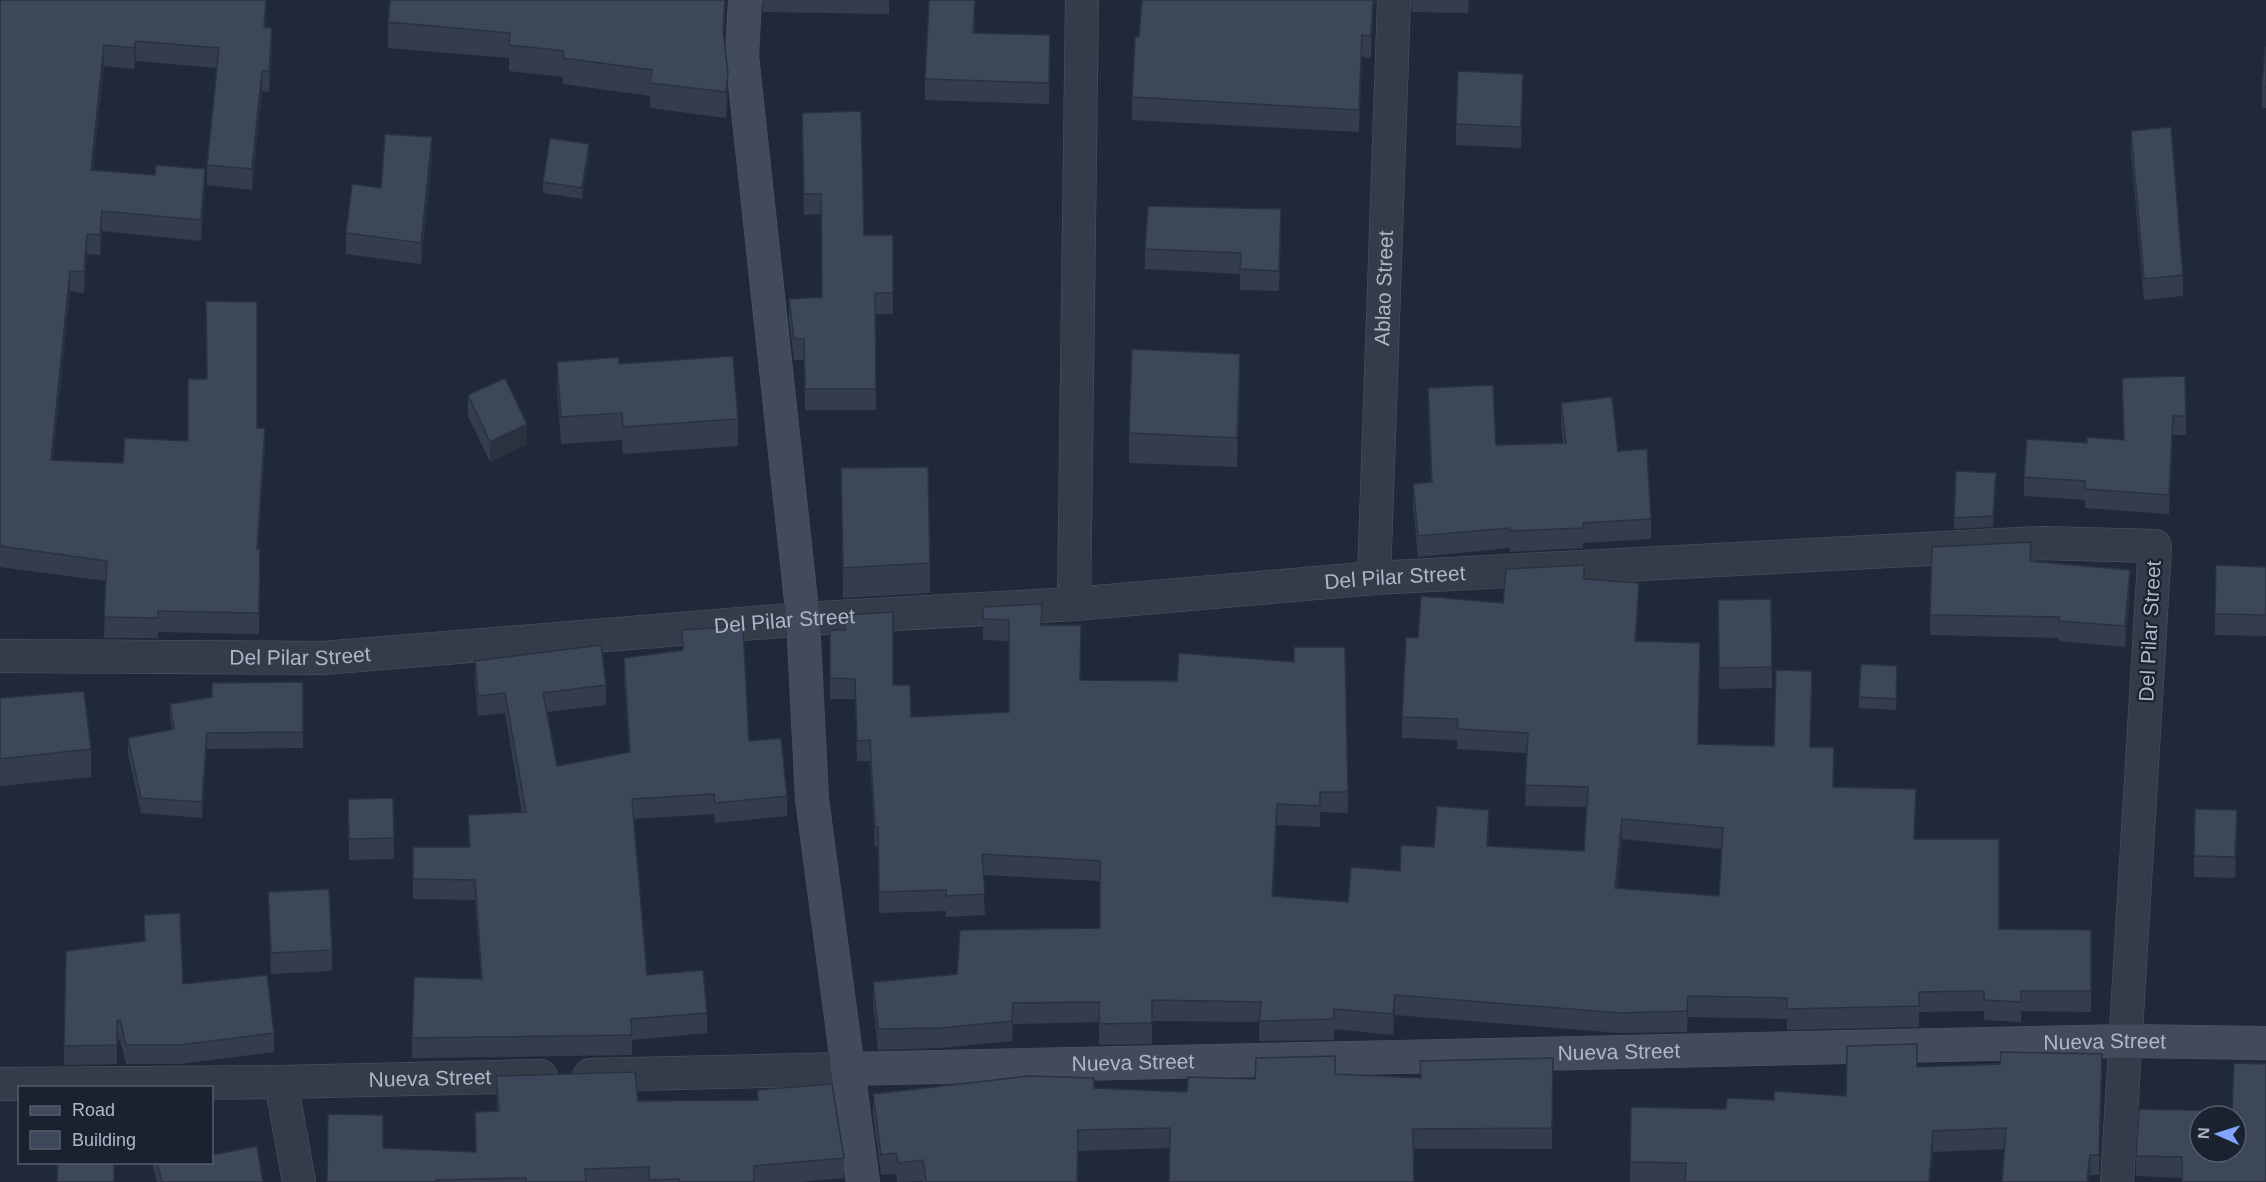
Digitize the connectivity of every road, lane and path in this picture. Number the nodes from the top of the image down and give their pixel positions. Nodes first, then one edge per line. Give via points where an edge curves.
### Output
1 (745, 0) edge
2 (1082, 0) edge
3 (1394, 0) edge
4 (1374, 578) junction
5 (1074, 604) junction
6 (803, 619) junction
7 (0, 656) edge
8 (2126, 1041) junction
9 (2266, 1043) edge
10 (847, 1069) junction
11 (281, 1082) junction
12 (0, 1084) edge
13 (299, 1182) edge
14 (863, 1182) edge
15 (2116, 1182) edge

1 - 6 street via 742,56
2 - 5 street
3 - 4 street, Ablao Street
4 - 5 street, Del Pilar Street
4 - 8 street, Del Pilar Street via 2041,543 2155,546
5 - 6 street, Del Pilar Street
6 - 7 street, Del Pilar Street via 323,658
6 - 10 street via 812,799
8 - 9 street, Nueva Street
8 - 10 street, Nueva Street
8 - 15 street, Del Pilar Street
10 - 11 street, Nueva Street
10 - 14 street
11 - 12 street, Nueva Street
11 - 13 street

